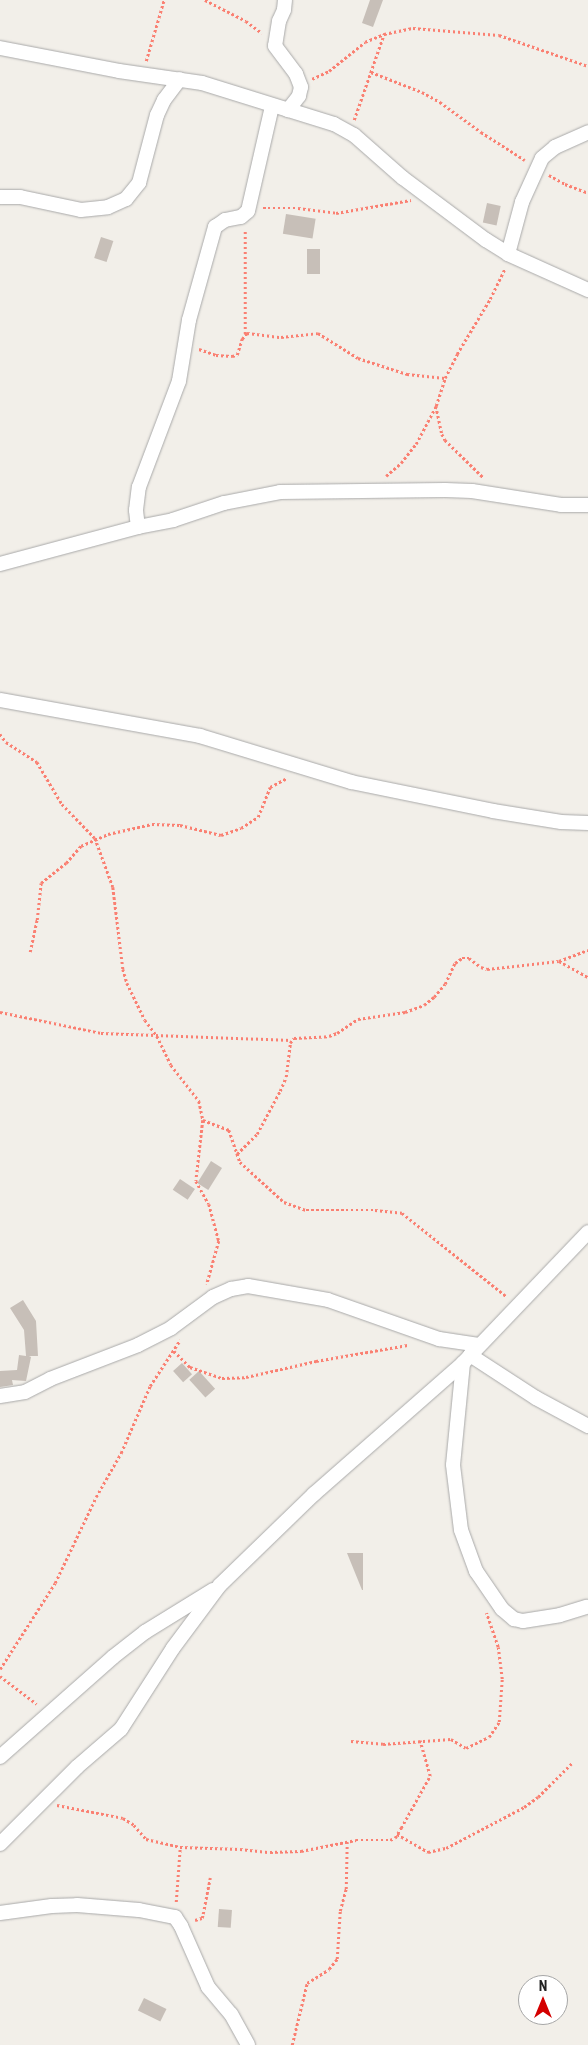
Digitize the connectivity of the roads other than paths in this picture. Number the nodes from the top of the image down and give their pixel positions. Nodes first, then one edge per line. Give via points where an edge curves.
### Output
1 (285, 0) edge
2 (0, 48) edge
3 (180, 79) junction
4 (272, 106) junction
5 (288, 110) junction
6 (588, 132) edge
7 (0, 197) edge
8 (508, 254) junction
9 (588, 290) edge
10 (588, 505) edge
11 (138, 527) junction
12 (0, 564) edge
13 (0, 700) edge
14 (588, 823) edge
15 (588, 1232) edge
16 (471, 1354) junction
17 (0, 1396) edge
18 (588, 1426) edge
19 (220, 1585) junction
20 (587, 1606) dead end
21 (0, 1757) edge
22 (0, 1844) edge
23 (0, 1914) edge
24 (248, 2045) edge

1 - 5 street via 278,21 276,46 301,86 300,96
2 - 3 street
3 - 4 street via 214,86
3 - 7 street via 157,115 139,183 126,199 108,207 81,210 20,197
4 - 5 street
4 - 11 street via 249,207 241,217 225,220 215,228 171,406 139,487
5 - 8 street via 315,117 349,132 426,196
6 - 8 street via 548,151 542,158 522,202
8 - 9 street
10 - 11 street via 561,505 445,490 280,492 224,503 173,520
11 - 12 street
13 - 14 street via 200,736 351,782 493,811
15 - 16 street
16 - 17 street via 439,1339 337,1303 248,1286 231,1289 203,1304 170,1328 138,1345 25,1392
16 - 18 street via 536,1398
16 - 19 street via 314,1494
16 - 20 street via 453,1465 460,1530 476,1571 502,1609 514,1619 523,1621 560,1615
19 - 21 street via 144,1632
19 - 22 street via 173,1648 121,1729
23 - 24 street via 77,1905 139,1910 175,1917 208,1987 231,2014

